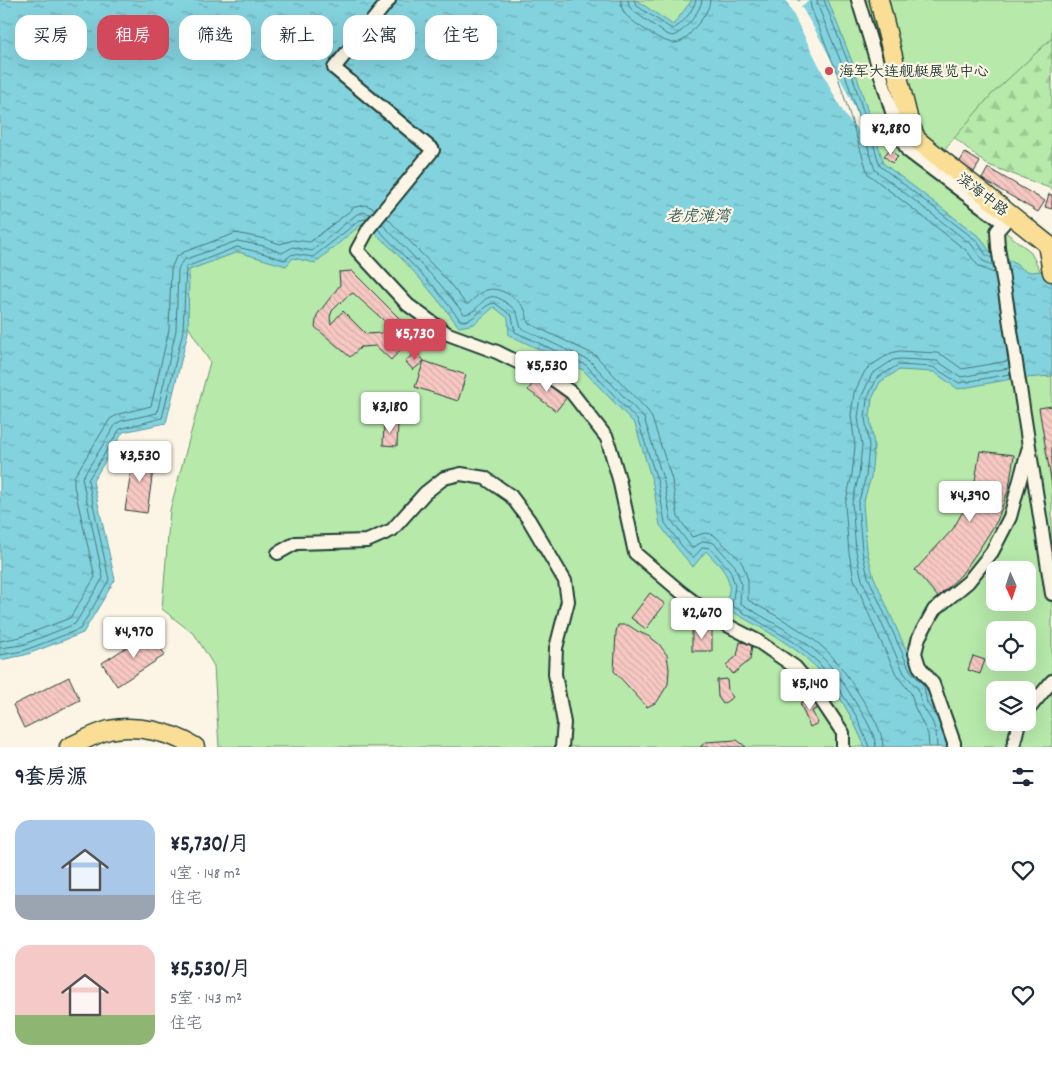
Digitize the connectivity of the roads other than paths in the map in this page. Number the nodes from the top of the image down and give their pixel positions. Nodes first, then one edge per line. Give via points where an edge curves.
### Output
1 (389, 0) edge
2 (858, 0) edge
3 (879, 0) edge
4 (1050, 245) edge
5 (1052, 270) edge
6 (1030, 443) junction
7 (278, 553) dead end
8 (1052, 594) edge
9 (1052, 681) edge
10 (1036, 700) edge
11 (1017, 731) edge
12 (162, 733) junction
13 (69, 747) edge
14 (180, 747) edge
15 (195, 747) edge
16 (562, 747) edge
17 (843, 747) edge
18 (954, 747) edge
19 (1013, 747) edge

1 - 17 street via 334,68 432,150 369,228 357,250 408,305 448,334 496,352 554,380 572,393 607,438 635,553 719,621 756,640 795,667 843,733
2 - 6 street via 899,135 908,151 1004,223 997,231 998,247
3 - 4 highway, 滨海中路 via 910,125 917,140
4 - 5 highway, 滨海中路
6 - 8 street
6 - 18 street via 1010,517 992,552 968,582 934,610 919,637 916,653 919,666 933,684
7 - 16 street via 296,543 367,540 392,530 425,493 444,478 461,474 485,478 511,496 565,581 568,601 556,648 555,674 564,724
9 - 10 street
11 - 19 street
12 - 13 highway via 121,728
12 - 14 highway
12 - 15 highway

